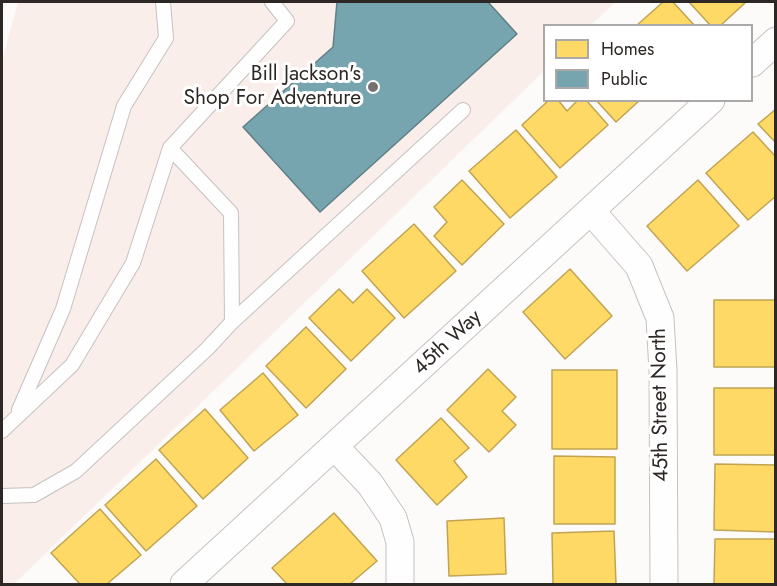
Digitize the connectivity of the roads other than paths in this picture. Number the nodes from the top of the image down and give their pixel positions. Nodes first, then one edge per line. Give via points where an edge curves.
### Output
1 (163, 2) edge
2 (272, 2) edge
3 (776, 41) edge
4 (753, 62) edge
5 (709, 102) edge
6 (464, 110) dead end
7 (170, 148) junction
8 (591, 211) junction
9 (232, 322) junction
10 (17, 417) junction
11 (2, 431) edge
12 (334, 447) junction
13 (2, 496) edge
14 (184, 585) edge
15 (400, 585) edge
16 (664, 585) edge

1 - 10 lane via 166,38 124,106 63,309
2 - 7 lane via 287,21
3 - 4 street
5 - 8 street, 45th Way
6 - 9 lane
7 - 9 lane via 231,213
7 - 10 lane via 133,263 72,365
8 - 12 street, 45th Way
8 - 16 street, 45th Street North via 639,266 660,318
9 - 13 lane via 76,471 34,495
10 - 11 lane
12 - 14 street, 45th Way
12 - 15 street via 370,484 393,518 400,542

